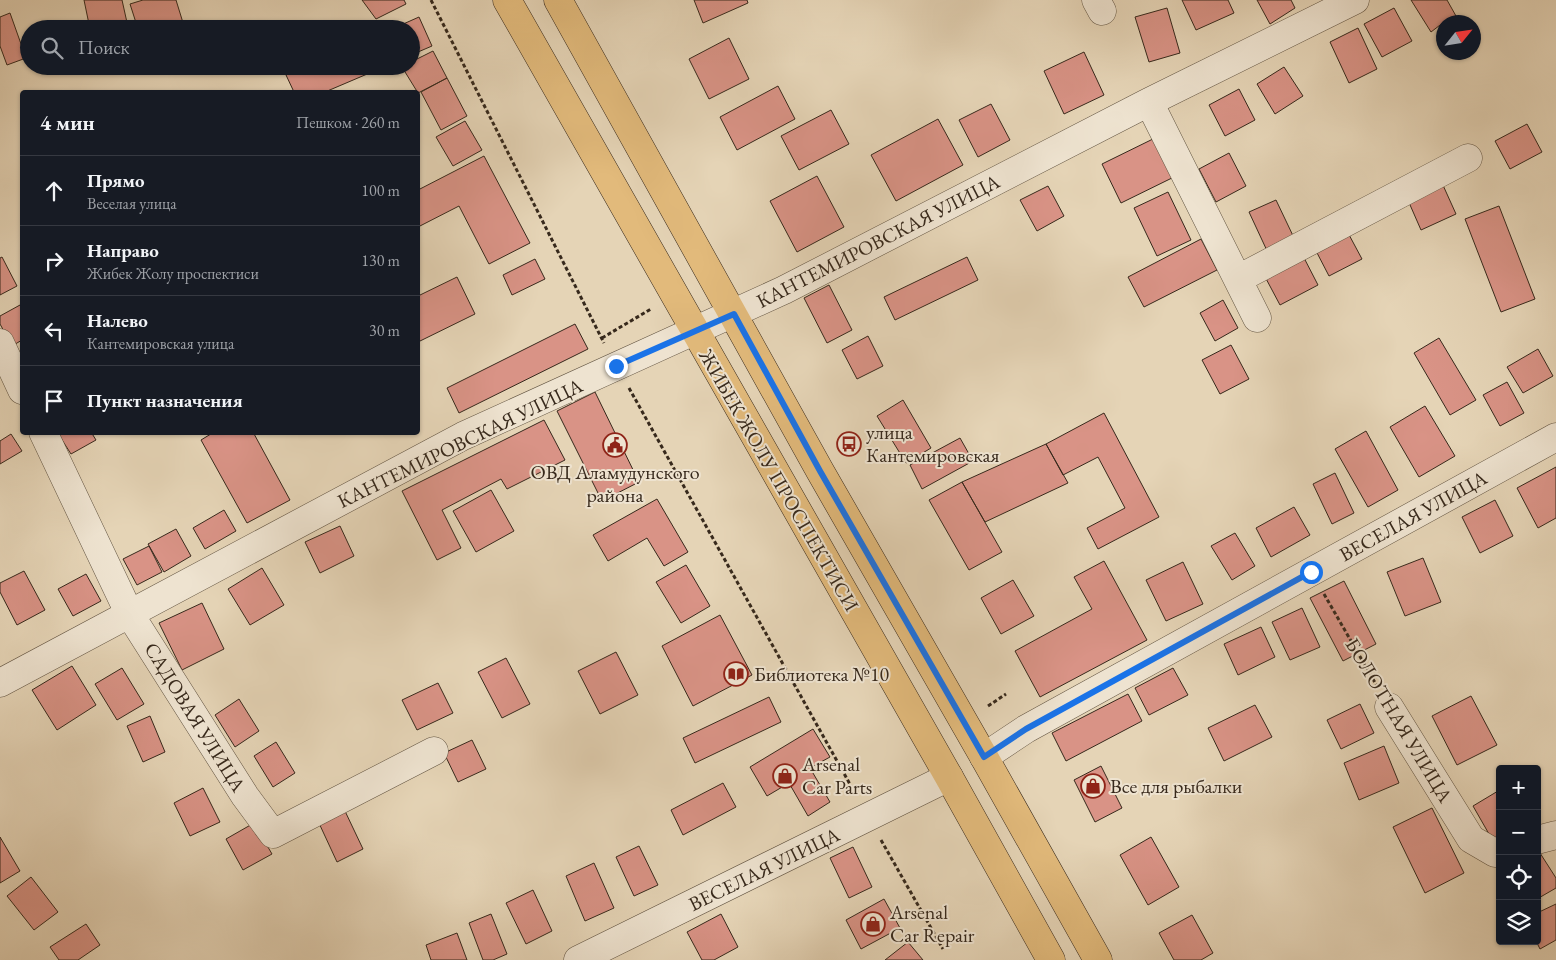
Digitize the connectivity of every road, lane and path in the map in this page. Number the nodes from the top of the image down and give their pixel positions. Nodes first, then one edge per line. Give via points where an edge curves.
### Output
1 (430, 0) edge
2 (507, 0) edge
3 (558, 0) edge
4 (1355, 0) edge
5 (1149, 102) junction
6 (1468, 158) dead end
7 (1238, 280) junction
8 (651, 309) dead end
9 (734, 314) junction
10 (1258, 318) dead end
11 (694, 330) junction
12 (602, 338) junction
13 (0, 343) edge
14 (616, 366) junction
15 (20, 386) edge
16 (44, 435) edge
17 (1556, 437) edge
18 (1311, 572) junction
19 (129, 613) junction
20 (0, 683) edge
21 (1006, 694) dead end
22 (988, 706) dead end
23 (1389, 707) joint
24 (434, 751) dead end
25 (984, 757) junction
26 (949, 777) junction
27 (868, 817) junction
28 (1556, 835) edge
29 (1541, 839) edge
30 (1496, 853) edge
31 (943, 948) dead end
32 (578, 960) edge
33 (1051, 960) edge
34 (1098, 960) edge

1 - 12 path
2 - 11 main road, ЖИБЕК ЖОЛУ ПРОСПЕКТИСИ
3 - 9 main road, ЖИБЕК ЖОЛУ ПРОСПЕКТИСИ
4 - 5 street, КАНТЕМИРОВСКАЯ УЛИЦА
5 - 7 street
5 - 9 street, КАНТЕМИРОВСКАЯ УЛИЦА
6 - 7 street
7 - 10 street
8 - 12 path
9 - 11 street, КАНТЕМИРОВСКАЯ УЛИЦА
9 - 25 main road, ЖИБЕК ЖОЛУ ПРОСПЕКТИСИ
11 - 14 street, КАНТЕМИРОВСКАЯ УЛИЦА
11 - 26 main road, ЖИБЕК ЖОЛУ ПРОСПЕКТИСИ
12 - 14 path
13 - 15 street
14 - 19 street, КАНТЕМИРОВСКАЯ УЛИЦА via 462,436
14 - 27 path
16 - 19 street, САДОВАЯ УЛИЦА
17 - 18 street, ВЕСЕЛАЯ УЛИЦА
18 - 23 path, БОЛОТНАЯ УЛИЦА
18 - 25 street, ВЕСЕЛАЯ УЛИЦА via 1026,729
19 - 20 street, КАНТЕМИРОВСКАЯ УЛИЦА
19 - 24 street, САДОВАЯ УЛИЦА via 245,796 274,834
21 - 22 path
23 - 30 street, БОЛОТНАЯ УЛИЦА via 1470,839
25 - 34 main road, ЖИБЕК ЖОЛУ ПРОСПЕКТИСИ
26 - 27 street, ВЕСЕЛАЯ УЛИЦА
26 - 33 main road, ЖИБЕК ЖОЛУ ПРОСПЕКТИСИ
27 - 31 path
27 - 32 street, ВЕСЕЛАЯ УЛИЦА
28 - 29 street

